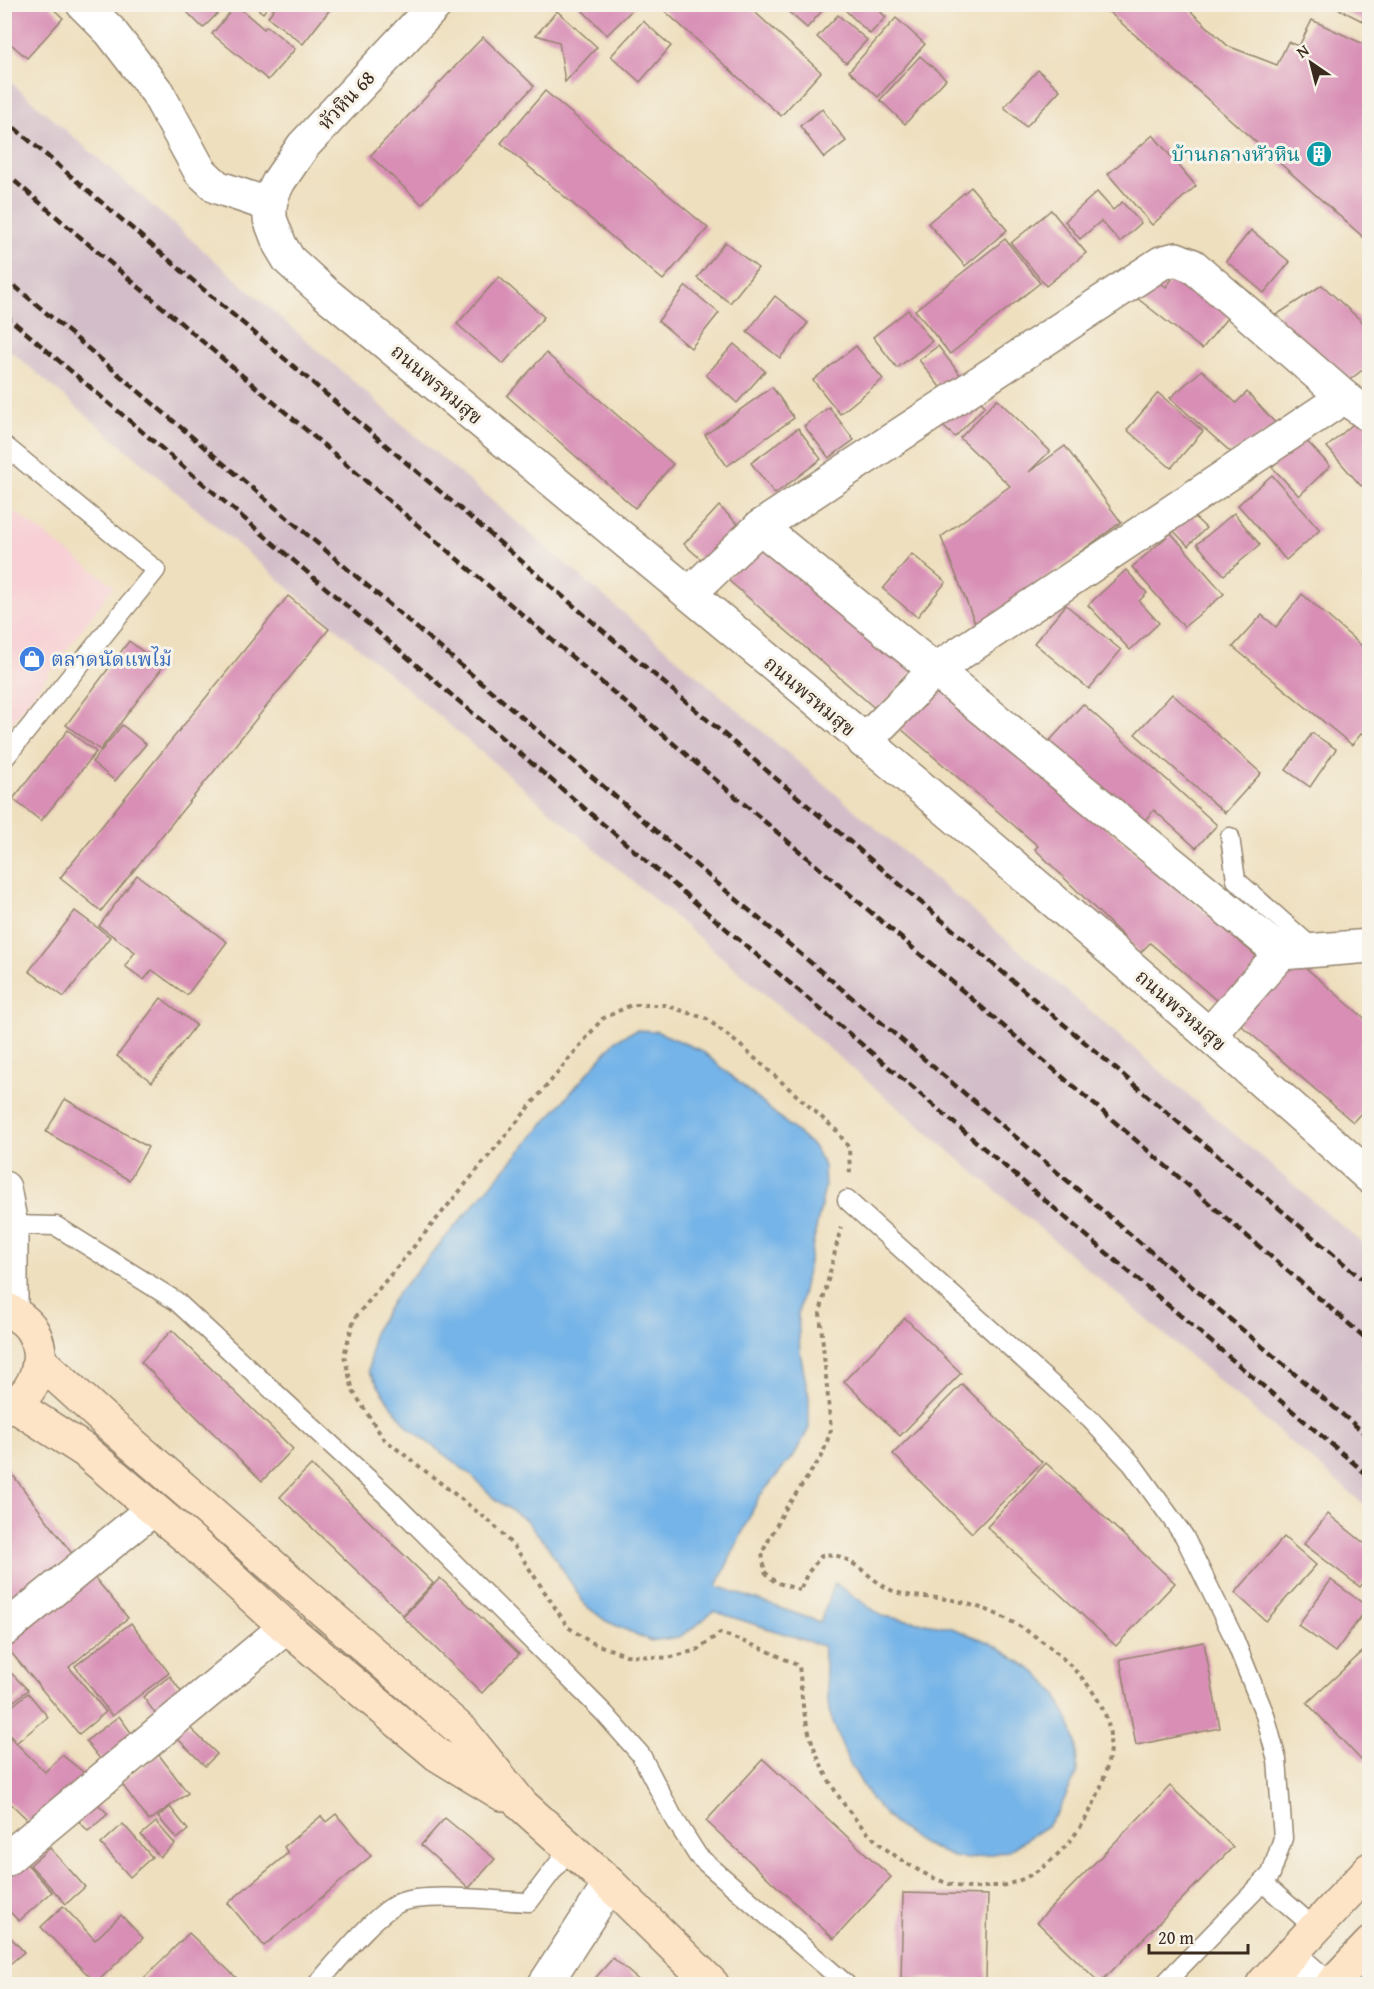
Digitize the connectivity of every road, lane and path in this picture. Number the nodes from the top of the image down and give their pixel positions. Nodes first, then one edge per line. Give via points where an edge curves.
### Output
1 (83, 4) edge
2 (436, 4) edge
3 (270, 205) junction
4 (1357, 407) edge
5 (4, 445) edge
6 (760, 527) junction
7 (690, 593) junction
8 (935, 670) junction
9 (864, 742) junction
10 (4, 759) edge
11 (1230, 837) dead end
12 (1370, 946) edge
13 (1316, 951) junction
14 (1281, 953) junction
15 (1210, 1034) junction
16 (1370, 1177) edge
17 (4, 1188) edge
18 (847, 1200) junction
19 (11, 1225) junction
20 (8, 1310) edge
21 (40, 1361) junction
22 (9, 1407) edge
23 (153, 1509) junction
24 (286, 1627) junction
25 (4, 1630) edge
26 (522, 1805) junction
27 (570, 1848) junction
28 (4, 1861) edge
29 (1370, 1869) edge
30 (1263, 1883) junction
31 (610, 1884) junction
32 (1315, 1928) junction
33 (1370, 1944) edge
34 (1289, 1956) junction
35 (317, 1984) edge
36 (545, 1984) edge
37 (712, 1984) edge
38 (846, 1984) edge
39 (1164, 1984) edge
40 (1263, 1984) edge
41 (1321, 1984) edge
42 (1332, 1984) edge

1 - 3 street via 111,32 157,92 200,171 218,187
2 - 3 street, หัวหิน 68 via 303,146 279,181
3 - 7 street, ถนนพรหมสุข via 274,233 298,268
4 - 6 street via 1193,266 1176,259 1161,263
4 - 8 street
5 - 10 lane via 156,570
6 - 7 street
6 - 8 street
7 - 9 street, ถนนพรหมสุข
8 - 9 street
8 - 14 street
9 - 15 street, ถนนพรหมสุข
11 - 13 lane via 1236,880
12 - 13 street
13 - 14 street
14 - 15 street
15 - 16 street, ถนนพรหมสุข
17 - 19 street
18 - 18 path via 849,1148 837,1131 707,1019 665,1005 631,1005 602,1019 354,1319 344,1355 353,1391 383,1438 493,1524 517,1550 568,1627 590,1642 626,1655 668,1658 697,1650 720,1633 799,1666 804,1711 826,1774 853,1815 878,1842 904,1863 960,1887 1011,1884 1036,1872 1061,1851 1085,1822 1102,1786 1109,1759 1110,1728 1097,1699 1077,1672 1038,1638 994,1612 947,1599 908,1596 832,1553 822,1555 801,1589 775,1582 765,1572 762,1553 784,1511 822,1456 831,1430 820,1313
18 - 30 lane via 1091,1420 1132,1464 1184,1536 1234,1638 1265,1715 1277,1760 1283,1838 1271,1874
19 - 20 street
19 - 38 lane via 56,1226 176,1301 388,1497 604,1713 641,1755 698,1856
20 - 21 main road via 31,1328
21 - 22 main road via 27,1393
21 - 26 main road via 462,1731
22 - 23 main road via 84,1450
23 - 24 main road
23 - 25 street
24 - 26 main road via 438,1755
24 - 28 street
26 - 27 main road
27 - 31 main road
27 - 35 lane via 529,1902 431,1898 401,1902 381,1914
29 - 32 main road
30 - 32 lane
30 - 39 lane
31 - 36 street
31 - 37 main road
32 - 34 main road
33 - 42 main road
34 - 40 main road
34 - 41 street

